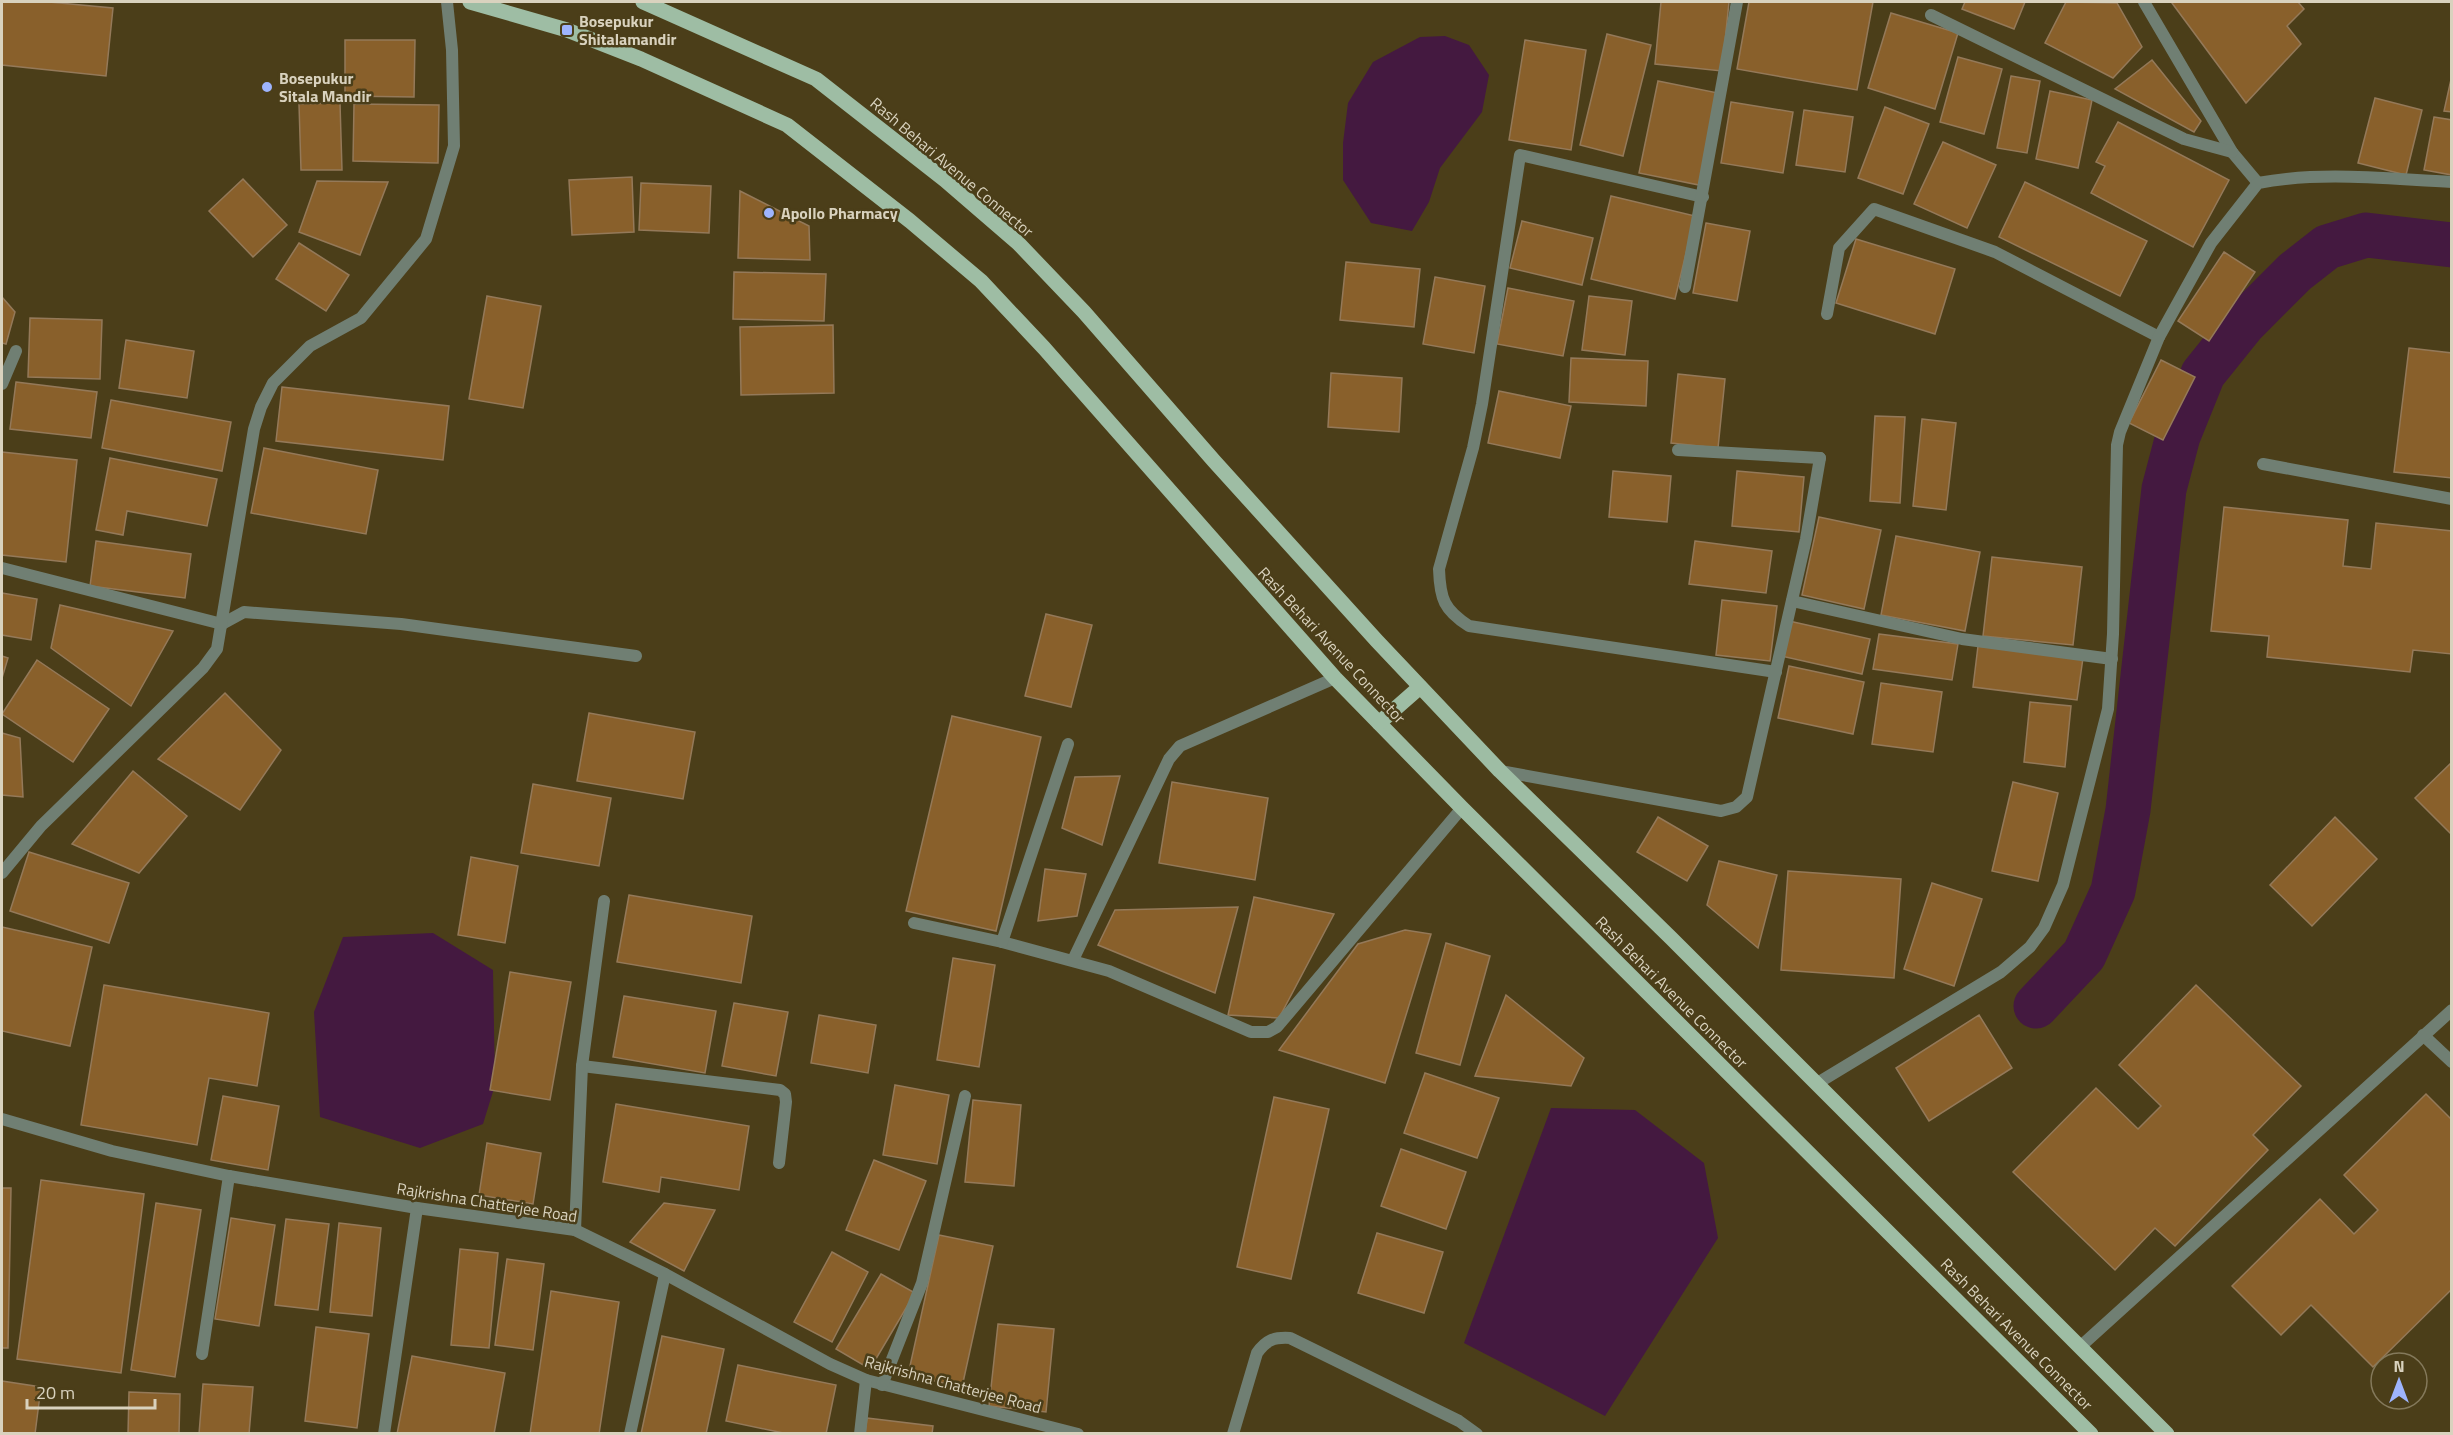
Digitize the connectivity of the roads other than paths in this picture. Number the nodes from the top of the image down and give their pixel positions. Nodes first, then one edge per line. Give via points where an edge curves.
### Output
1 (447, 2) edge
2 (470, 2) edge
3 (643, 2) edge
4 (1737, 2) edge
5 (2144, 2) edge
6 (1931, 15) dead end
7 (2232, 152) junction
8 (2451, 182) edge
9 (2258, 183) junction
10 (1703, 197) junction
11 (1685, 287) dead end
12 (1827, 314) dead end
13 (2159, 337) junction
14 (16, 351) dead end
15 (2, 384) edge
16 (1678, 450) dead end
17 (2263, 464) dead end
18 (2451, 499) edge
19 (2, 568) edge
20 (1792, 601) junction
21 (222, 624) junction
22 (636, 656) dead end
23 (2112, 659) junction
24 (1776, 672) junction
25 (1335, 678) junction
26 (1420, 687) junction
27 (1379, 723) junction
28 (1068, 744) dead end
29 (1500, 771) junction
30 (1462, 808) junction
31 (2, 873) edge
32 (604, 901) dead end
33 (914, 923) dead end
34 (1002, 942) junction
35 (1073, 960) junction
36 (2451, 1010) edge
37 (2423, 1035) junction
38 (2451, 1062) edge
39 (582, 1066) junction
40 (1816, 1084) junction
41 (965, 1096) dead end
42 (2, 1119) edge
43 (779, 1162) dead end
44 (229, 1176) junction
45 (417, 1208) junction
46 (575, 1230) junction
47 (665, 1274) junction
48 (2081, 1346) junction
49 (201, 1354) dead end
50 (866, 1380) junction
51 (882, 1385) junction
52 (384, 1434) edge
53 (630, 1434) edge
54 (860, 1434) edge
55 (1078, 1434) edge
56 (1233, 1434) edge
57 (1478, 1434) edge
58 (2091, 1434) edge
59 (2167, 1434) edge

1 - 21 street via 454,146 426,239 361,318 310,346 273,382 254,429
2 - 25 main road, Rash Behari Avenue Connector via 567,30 787,125 981,281
3 - 26 main road, Rash Behari Avenue Connector via 816,79 1018,243
4 - 10 street
5 - 7 street
6 - 7 street via 2184,139
7 - 9 street
8 - 9 street via 2329,176
9 - 13 street via 2211,243
10 - 11 street
10 - 24 street via 1520,155 1482,405 1439,569 1440,589 1445,606 1469,626
12 - 13 street via 1839,248 1874,209 1995,252
13 - 23 street via 2117,446
14 - 15 street
16 - 20 street via 1820,458
17 - 18 street
19 - 21 street
20 - 23 street via 1962,639
20 - 24 street
21 - 22 street via 244,612 266,613 401,624
21 - 31 street via 217,649 204,668 41,826
23 - 40 street via 2105,720 2063,885 2044,928 2030,947 2001,972
24 - 29 street via 1747,797 1736,807 1721,811
25 - 27 main road, Rash Behari Avenue Connector
25 - 35 street via 1180,746 1168,759
26 - 27 main road
26 - 29 main road, Rash Behari Avenue Connector
27 - 30 main road, Rash Behari Avenue Connector
28 - 34 street
29 - 40 main road, Rash Behari Avenue Connector
30 - 35 street via 1277,1028 1268,1032 1251,1032 1109,971
30 - 58 main road, Rash Behari Avenue Connector
32 - 39 street
33 - 34 street
34 - 35 street
36 - 37 street
37 - 38 street
37 - 48 street
39 - 43 street via 780,1090 786,1102
39 - 46 street
40 - 48 main road, Rash Behari Avenue Connector
41 - 51 street via 922,1283
42 - 44 street, Rajkrishna Chatterjee Road via 112,1151
44 - 45 street, Rajkrishna Chatterjee Road
44 - 49 street
45 - 46 street, Rajkrishna Chatterjee Road
45 - 52 street
46 - 47 street, Rajkrishna Chatterjee Road
47 - 50 street, Rajkrishna Chatterjee Road
47 - 53 street
48 - 59 main road, Rash Behari Avenue Connector
50 - 51 street, Rajkrishna Chatterjee Road
50 - 54 street
51 - 55 street, Rajkrishna Chatterjee Road
56 - 57 street via 1257,1353 1264,1343 1276,1337 1290,1338

